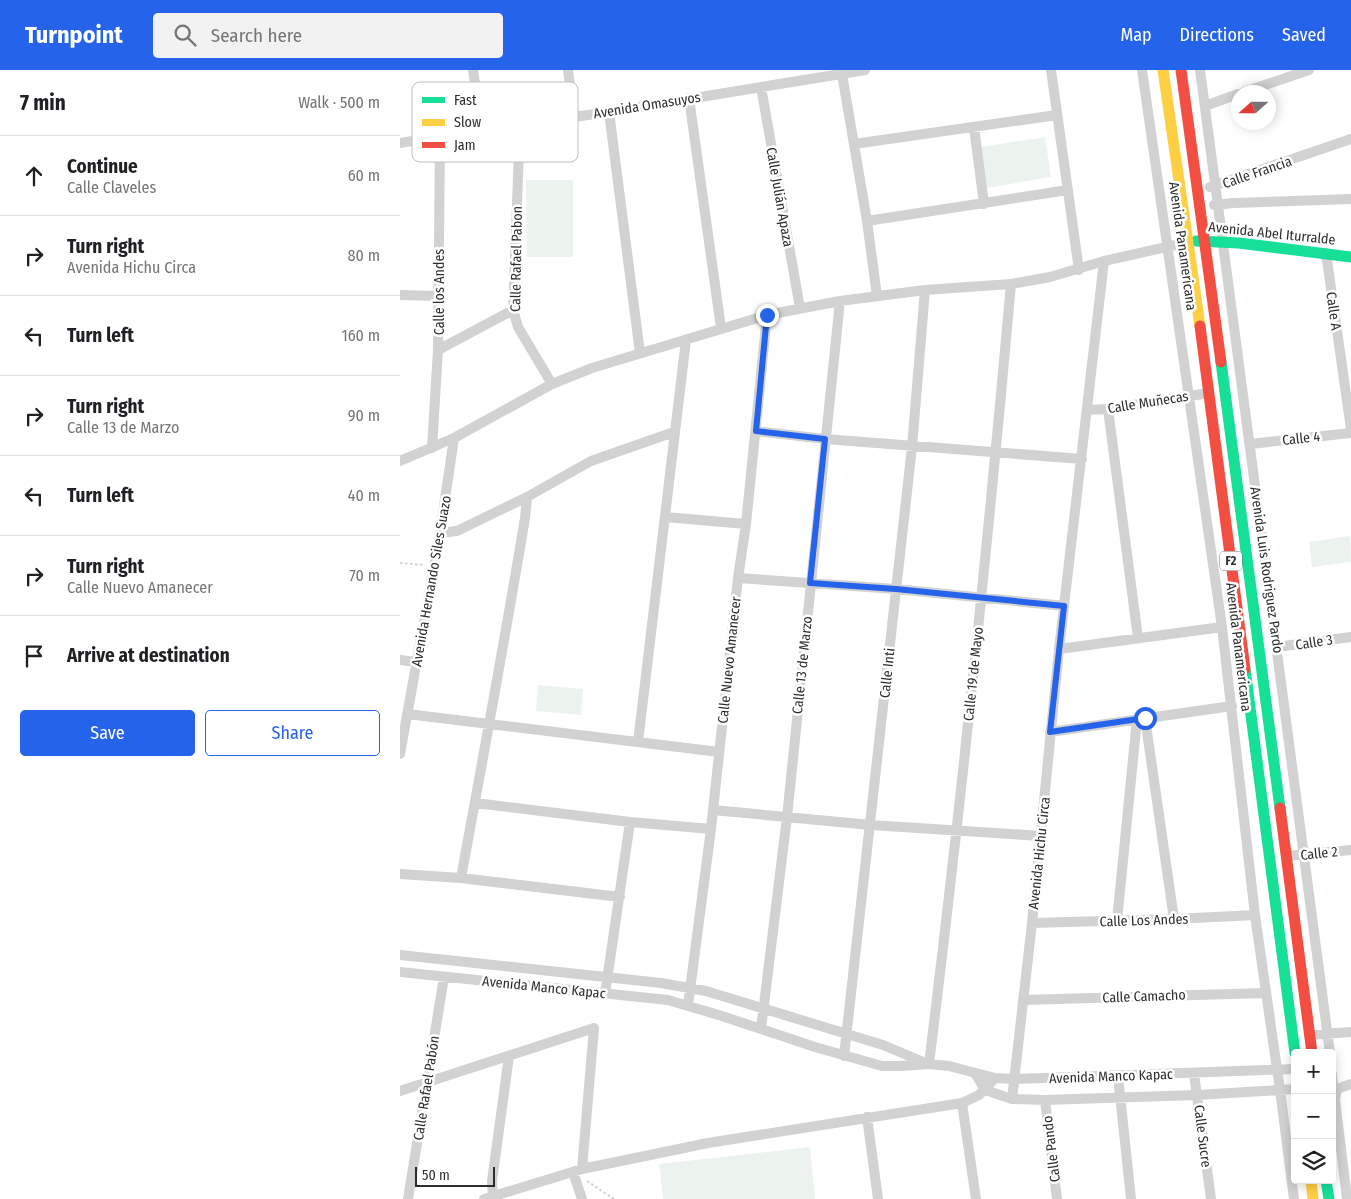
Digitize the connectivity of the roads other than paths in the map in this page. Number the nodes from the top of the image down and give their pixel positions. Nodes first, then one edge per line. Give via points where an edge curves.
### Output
1 (865, 70) edge
2 (1051, 70) edge
3 (1142, 70) edge
4 (1163, 70) edge
5 (1181, 70) edge
6 (1200, 70) edge
7 (1309, 70) edge
8 (812, 74) edge
9 (842, 74) junction
10 (1265, 85) edge
11 (761, 86) junction
12 (1231, 97) edge
13 (689, 98) junction
14 (1205, 106) junction
15 (609, 112) junction
16 (1057, 115) junction
17 (578, 116) edge
18 (974, 127) junction
19 (1351, 140) edge
20 (854, 144) junction
21 (440, 162) edge
22 (519, 162) edge
23 (1215, 186) junction
24 (1197, 188) junction
25 (1068, 190) junction
26 (1182, 190) junction
27 (1160, 193) junction
28 (1351, 199) edge
29 (984, 204) junction
30 (1219, 205) junction
31 (1201, 207) junction
32 (867, 221) junction
33 (1204, 241) junction
34 (1189, 242) junction
35 (1224, 242) junction
36 (1167, 246) junction
37 (1326, 253) junction
38 (1351, 257) edge
39 (1104, 261) junction
40 (1079, 270) junction
41 (1011, 284) junction
42 (925, 290) junction
43 (400, 296) edge
44 (438, 296) junction
45 (877, 296) junction
46 (840, 301) junction
47 (800, 308) junction
48 (513, 310) junction
49 (767, 315) junction
50 (720, 328) junction
51 (686, 340) junction
52 (438, 350) junction
53 (640, 353) junction
54 (552, 384) junction
55 (1209, 393) junction
56 (1189, 396) junction
57 (1108, 409) junction
58 (1087, 410) junction
59 (756, 431) junction
60 (1351, 431) edge
61 (674, 432) junction
62 (454, 438) junction
63 (825, 439) junction
64 (1250, 444) junction
65 (912, 447) junction
66 (432, 448) junction
67 (996, 454) junction
68 (1082, 459) junction
69 (400, 461) edge
70 (527, 497) junction
71 (666, 517) junction
72 (746, 524) junction
73 (440, 533) junction
74 (738, 578) junction
75 (810, 583) junction
76 (896, 589) junction
77 (981, 597) junction
78 (1064, 606) junction
79 (1222, 627) junction
80 (1351, 637) edge
81 (1138, 638) junction
82 (1277, 647) junction
83 (1059, 649) junction
84 (400, 660) edge
85 (417, 662) junction
86 (1232, 706) junction
87 (407, 714) junction
88 (1141, 719) junction
89 (488, 723) junction
90 (1050, 732) junction
91 (638, 742) junction
92 (719, 752) junction
93 (400, 754) edge
94 (475, 803) junction
95 (713, 810) junction
96 (787, 817) junction
97 (630, 822) junction
98 (871, 825) junction
99 (711, 829) junction
100 (958, 829) junction
101 (1041, 836) junction
102 (1351, 850) edge
103 (1305, 855) junction
104 (1287, 856) junction
105 (400, 874) edge
106 (461, 878) junction
107 (620, 897) junction
108 (1255, 914) junction
109 (1174, 919) junction
110 (1117, 920) junction
111 (1032, 923) junction
112 (400, 955) edge
113 (400, 972) edge
114 (444, 977) junction
115 (608, 977) junction
116 (690, 988) junction
117 (1266, 993) junction
118 (606, 994) junction
119 (1023, 1000) junction
120 (688, 1005) junction
121 (763, 1009) junction
122 (761, 1029) junction
123 (1351, 1032) edge
124 (847, 1034) junction
125 (1328, 1034) junction
126 (1310, 1035) junction
127 (1294, 1049) edge
128 (1312, 1049) edge
129 (1330, 1049) edge
130 (509, 1056) junction
131 (844, 1056) junction
132 (929, 1064) junction
133 (1291, 1069) edge
134 (1278, 1070) junction
135 (975, 1073) junction
136 (1194, 1074) junction
137 (1118, 1076) junction
138 (995, 1078) junction
139 (1014, 1079) junction
140 (427, 1082) junction
141 (1351, 1084) edge
142 (1291, 1089) edge
143 (986, 1090) junction
144 (1280, 1090) junction
145 (400, 1091) edge
146 (1198, 1094) junction
147 (1336, 1094) edge
148 (1119, 1097) junction
149 (1012, 1099) junction
150 (1045, 1100) junction
151 (962, 1103) junction
152 (1336, 1107) edge
153 (867, 1118) junction
154 (577, 1171) junction
155 (1311, 1184) edge
156 (1327, 1184) edge
157 (490, 1198) edge
158 (408, 1199) edge
159 (582, 1199) edge
160 (878, 1199) edge
161 (976, 1199) edge
162 (1057, 1199) edge
163 (1131, 1199) edge
164 (1211, 1199) edge
165 (1294, 1199) edge
166 (1313, 1199) edge
167 (1329, 1199) edge
168 (1347, 1199) edge

1 - 9 street, Avenida Omasuyos
2 - 16 street
3 - 27 street, Avenida Panamericana
4 - 26 main road, Avenida Panamericana / F2
5 - 24 main road, Avenida Panamericana / F2
6 - 14 street
7 - 10 street
8 - 9 street, Avenida Omasuyos
8 - 11 street, Avenida Omasuyos
9 - 20 street
11 - 13 street, Avenida Omasuyos
11 - 47 street, Calle Julián Apaza
12 - 14 street
13 - 15 street, Avenida Omasuyos
13 - 50 street
14 - 23 street, Avenida Luis Rodriguez Pardo
15 - 17 street, Avenida Omasuyos
15 - 53 street
16 - 18 street
16 - 25 street
18 - 20 street
18 - 29 street
19 - 23 street, Calle Francia
20 - 32 street
21 - 44 street, Calle los Andes
22 - 48 street, Calle Rafael Pabon
23 - 24 street, Calle Francia
23 - 30 street, Avenida Luis Rodriguez Pardo
24 - 26 street, Calle Francia
24 - 31 main road, Avenida Panamericana / F2
25 - 29 street
25 - 40 street
26 - 27 street, Calle Francia
26 - 34 main road, Avenida Panamericana / F2
27 - 36 street, Avenida Panamericana
28 - 30 street
29 - 32 street
30 - 31 street
30 - 35 street, Avenida Luis Rodriguez Pardo
31 - 33 main road, Avenida Panamericana / F2
32 - 45 street
33 - 34 main road, Avenida Abel Iturralde
33 - 35 main road, Avenida Abel Iturralde
33 - 104 main road, Avenida Panamericana / F2
34 - 36 street
34 - 55 main road, Avenida Panamericana / F2
35 - 37 main road, Avenida Abel Iturralde
35 - 64 street, Avenida Luis Rodriguez Pardo
36 - 39 street
36 - 56 street, Avenida Panamericana
37 - 38 main road, Avenida Abel Iturralde
37 - 60 street, Calle A
39 - 40 street
39 - 58 street, Avenida Hichu Circa
40 - 41 street
41 - 42 street
41 - 67 street, Calle 19 de Mayo
42 - 45 street
42 - 65 street, Calle Inti
43 - 44 street
44 - 52 street, Calle los Andes
45 - 46 street
46 - 47 street
46 - 63 street, Calle 13 de Marzo
47 - 49 street
48 - 52 street
48 - 54 street, Calle Rafael Pabon via 518,327
49 - 50 street
49 - 59 street, Calle Nuevo Amanecer
50 - 51 street
51 - 53 street
51 - 61 street
52 - 66 street, Calle los Andes
53 - 54 street
54 - 62 street
55 - 56 street, Calle Muñecas
55 - 127 main road, Avenida Panamericana / F2
56 - 57 street, Calle Muñecas
56 - 79 street, Avenida Panamericana
57 - 58 street, Calle Muñecas
57 - 81 street
58 - 68 street, Avenida Hichu Circa
59 - 63 street
59 - 72 street, Calle Nuevo Amanecer
60 - 64 street, Calle 4
61 - 70 street via 591,461
61 - 71 street
62 - 66 street
62 - 73 street, Avenida Hernando Siles Suazo
63 - 65 street
63 - 75 street, Calle 13 de Marzo
64 - 82 street, Avenida Luis Rodriguez Pardo
65 - 67 street
65 - 76 street, Calle Inti
66 - 69 street
67 - 68 street
67 - 77 street, Calle 19 de Mayo
68 - 78 street, Avenida Hichu Circa
70 - 73 street via 457,532
70 - 89 street via 500,669
71 - 72 street
71 - 91 street
72 - 74 street, Calle Nuevo Amanecer
73 - 85 street, Avenida Hernando Siles Suazo
74 - 75 street
74 - 92 street, Calle Nuevo Amanecer
75 - 76 street
75 - 96 street, Calle 13 de Marzo
76 - 77 street
76 - 98 street, Calle Inti
77 - 78 street
77 - 100 street, Calle 19 de Mayo
78 - 83 street, Avenida Hichu Circa
79 - 81 street
79 - 86 street, Avenida Panamericana
80 - 82 street, Calle 3
81 - 83 street
82 - 103 street, Avenida Luis Rodriguez Pardo
83 - 90 street, Avenida Hichu Circa
84 - 85 street
85 - 87 street, Avenida Hernando Siles Suazo
86 - 88 street
86 - 108 street, Avenida Panamericana
87 - 89 street
87 - 93 street, Avenida Hernando Siles Suazo
88 - 90 street
88 - 109 street
88 - 110 street
89 - 91 street
89 - 94 street
90 - 101 street, Avenida Hichu Circa
91 - 92 street
92 - 95 street, Calle Nuevo Amanecer
94 - 97 street
94 - 106 street
95 - 96 street
95 - 99 street, Calle Nuevo Amanecer
96 - 98 street
96 - 121 street, Calle 13 de Marzo
97 - 99 street
97 - 107 street
98 - 100 street
98 - 124 street, Calle Inti
99 - 116 street, Calle Nuevo Amanecer
100 - 101 street
100 - 132 street, Calle 19 de Mayo
101 - 111 street, Avenida Hichu Circa
102 - 103 street, Calle 2
103 - 104 street, Calle 2
103 - 125 street, Avenida Luis Rodriguez Pardo
104 - 126 main road, Avenida Panamericana / F2
105 - 106 street
106 - 107 street
107 - 115 street
108 - 109 street, Calle Los Andes
108 - 117 street, Avenida Panamericana
109 - 110 street, Calle Los Andes
110 - 111 street, Calle Los Andes
111 - 119 street, Avenida Hichu Circa
112 - 115 street
113 - 114 street, Avenida Manco Kapac
114 - 118 street, Avenida Manco Kapac
114 - 140 street, Calle Rafael Pabón
115 - 116 street
115 - 118 street
116 - 120 street, Calle Nuevo Amanecer
116 - 121 street
117 - 119 street, Calle Camacho
117 - 134 street, Avenida Panamericana
118 - 120 street, Avenida Manco Kapac
119 - 139 street, Avenida Hichu Circa
120 - 122 street, Avenida Manco Kapac
121 - 122 street, Calle 13 de Marzo
121 - 124 street
122 - 131 street, Avenida Manco Kapac
123 - 125 street
124 - 131 street, Calle Inti
124 - 132 street
125 - 126 street
125 - 129 street
126 - 128 main road, Avenida Panamericana / F2
130 - 140 street
130 - 154 street via 594,1028
130 - 157 street
131 - 132 street, Avenida Manco Kapac via 882,1066
132 - 135 street, Avenida Manco Kapac
133 - 134 street, Avenida Manco Kapac
134 - 136 street, Avenida Manco Kapac
134 - 144 street, Avenida Panamericana
135 - 138 street, Avenida Manco Kapac
135 - 143 street
136 - 137 street, Avenida Manco Kapac
136 - 146 street, Calle Sucre
137 - 139 street, Avenida Manco Kapac
137 - 148 street
138 - 139 street, Avenida Manco Kapac
138 - 143 street
139 - 149 street, Avenida Hichu Circa
140 - 145 street
140 - 158 street, Calle Rafael Pabón
141 - 147 street via 1337,1088
142 - 144 street
143 - 149 street
143 - 151 street
144 - 146 street
144 - 165 street, Avenida Panamericana
146 - 148 street
146 - 164 street, Calle Sucre
148 - 150 street
148 - 163 street
149 - 150 street
150 - 162 street, Calle Pando
151 - 153 street
151 - 161 street
152 - 168 street
153 - 154 street via 708,1143
153 - 160 street
154 - 157 street
154 - 159 street
155 - 166 main road
156 - 167 main road

